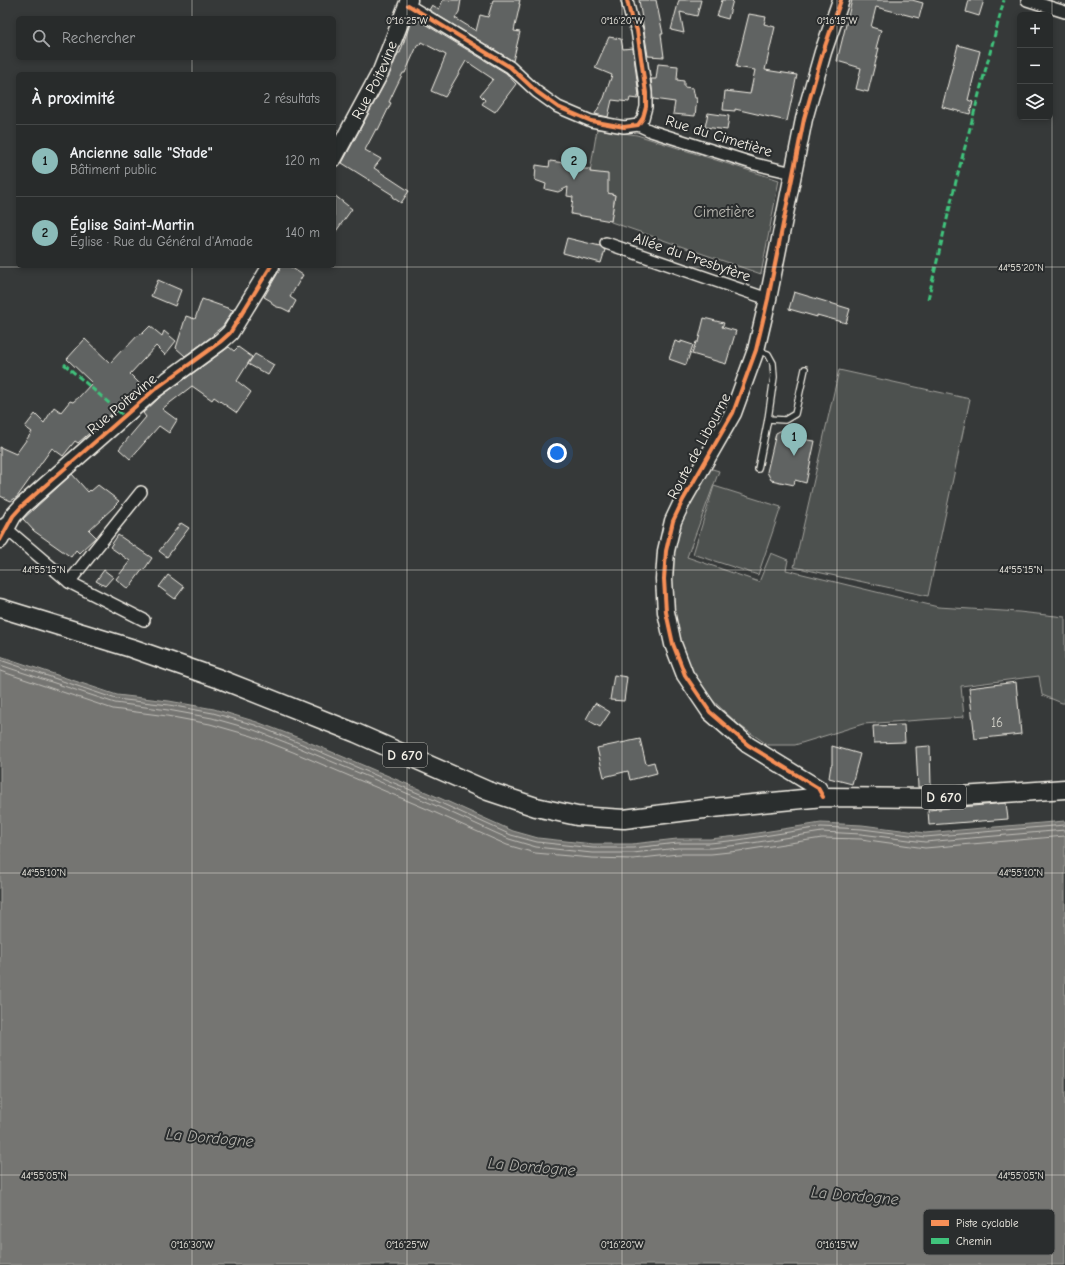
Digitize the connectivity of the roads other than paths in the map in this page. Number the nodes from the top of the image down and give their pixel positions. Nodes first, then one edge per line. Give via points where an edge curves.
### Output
1 (628, 0) edge
2 (841, 0) edge
3 (1027, 0) edge
4 (407, 2) edge
5 (1065, 12) edge
6 (638, 125) junction
7 (336, 154) edge
8 (793, 173) junction
9 (606, 243) dead end
10 (270, 268) edge
11 (768, 299) junction
12 (756, 350) junction
13 (805, 369) dead end
14 (768, 419) junction
15 (758, 468) dead end
16 (141, 492) dead end
17 (2, 530) edge
18 (69, 582) junction
19 (0, 608) edge
20 (144, 620) dead end
21 (1065, 789) edge
22 (823, 797) junction

1 - 6 street via 631,18 637,30 646,93 646,107
2 - 8 street, Route de Libourne via 804,119
3 - 5 street
4 - 6 street via 510,67 558,107 591,121 624,127
4 - 7 street, Rue Poitevine via 381,71
6 - 8 street, Rue du Cimetière via 755,164
8 - 11 street, Route de Libourne
9 - 11 street, Allée du Presbytère
10 - 17 street, Rue Poitevine via 230,333 154,390 22,506
11 - 12 street, Route de Libourne
12 - 14 lane via 768,354 773,363 774,377
12 - 22 street, Route de Libourne via 733,413 673,521 666,551 666,612 673,644 685,675 710,712 748,745 818,788
13 - 14 lane via 794,414 785,420
14 - 15 lane
16 - 18 street
17 - 18 street
18 - 20 street
19 - 22 main road, D 670 via 131,648 220,679 356,733 488,791 536,807 577,816 624,819
21 - 22 main road, D 670 via 932,798

